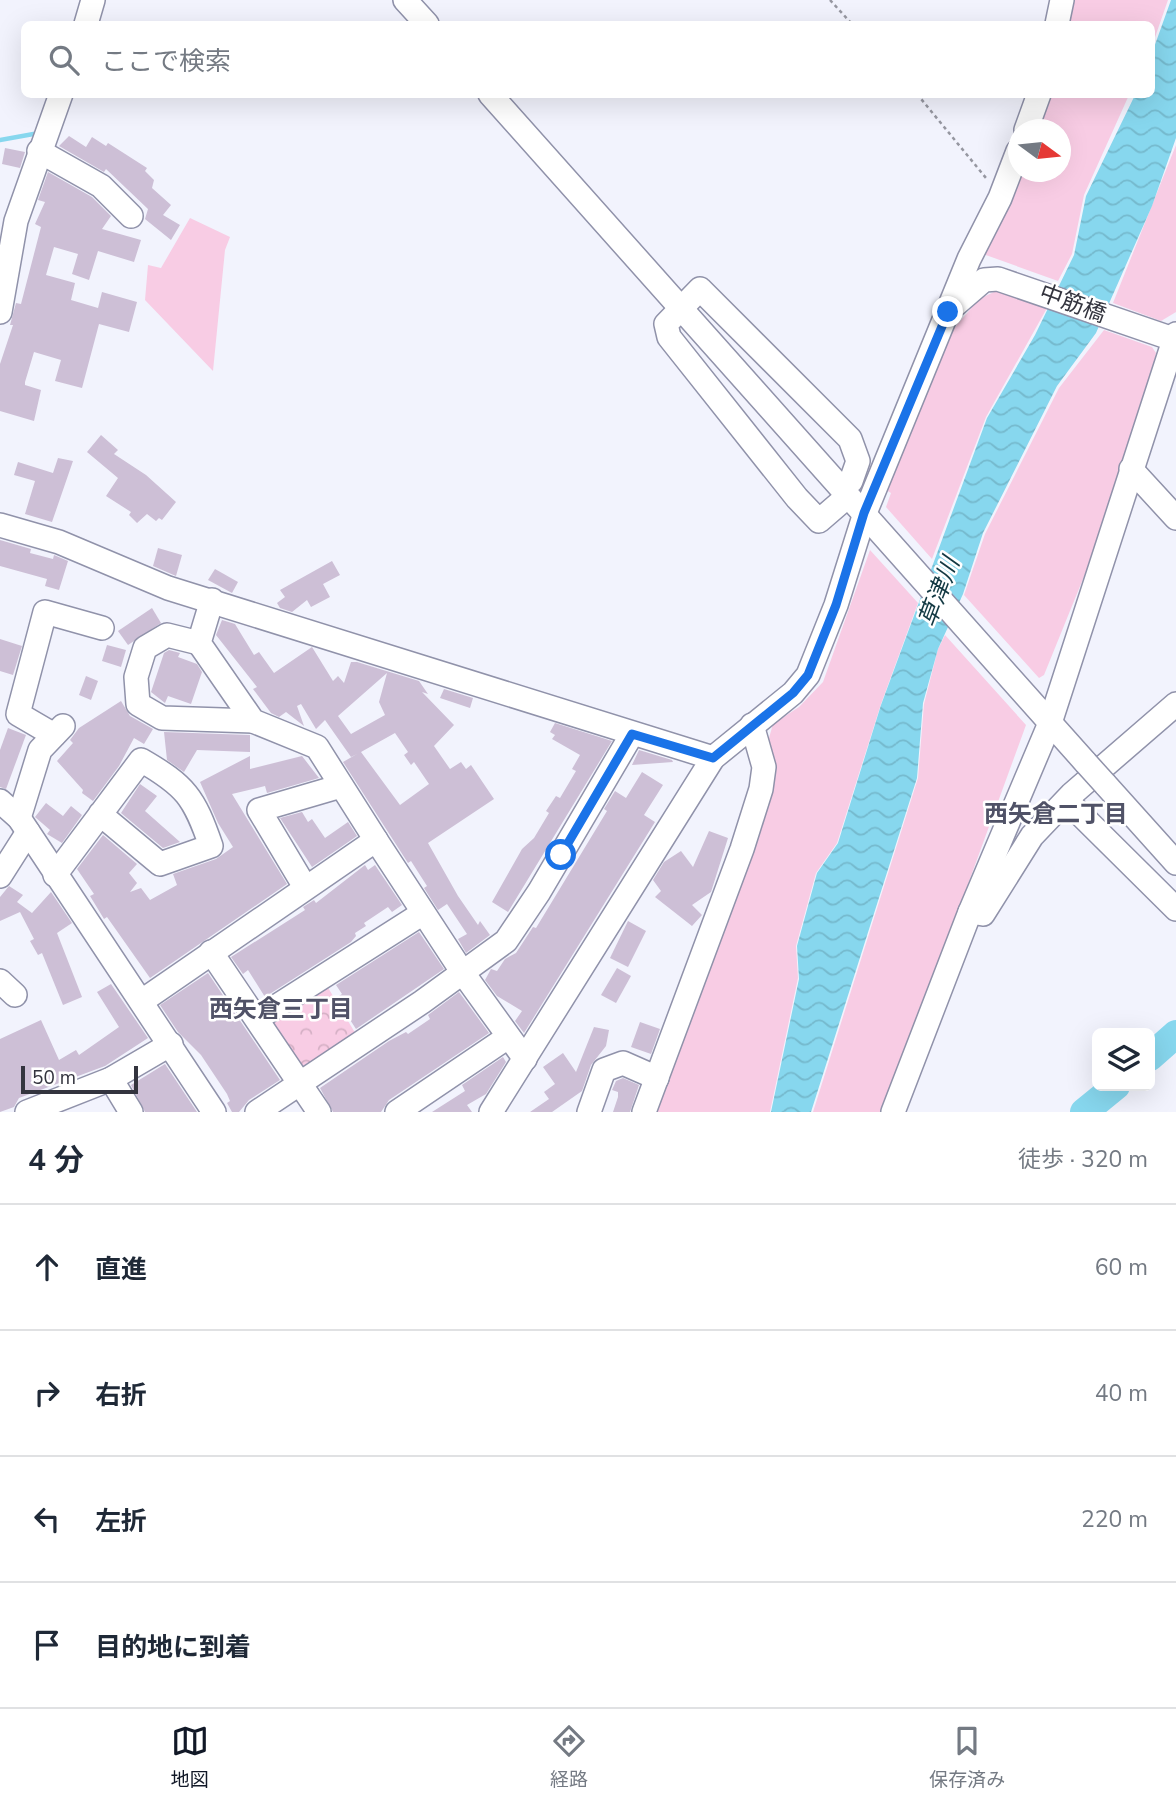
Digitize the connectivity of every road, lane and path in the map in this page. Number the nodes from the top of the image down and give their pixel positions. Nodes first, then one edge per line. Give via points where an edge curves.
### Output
1 (93, 0) edge
2 (405, 0) edge
3 (830, 0) edge
4 (1062, 0) edge
5 (87, 21) edge
6 (424, 21) edge
7 (849, 21) edge
8 (1058, 21) edge
9 (59, 98) edge
10 (493, 98) edge
11 (919, 98) edge
12 (1038, 98) edge
13 (1030, 119) edge
14 (39, 151) junction
15 (1008, 177) edge
16 (988, 181) dead end
17 (131, 216) dead end
18 (681, 308) junction
19 (0, 312) edge
20 (948, 312) junction
21 (1172, 337) edge
22 (1134, 471) junction
23 (851, 481) dead end
24 (841, 502) dead end
25 (864, 513) junction
26 (1176, 518) edge
27 (0, 525) edge
28 (212, 600) junction
29 (102, 628) dead end
30 (199, 643) junction
31 (1176, 704) edge
32 (253, 721) junction
33 (1050, 723) junction
34 (752, 725) junction
35 (632, 734) junction
36 (713, 758) junction
37 (341, 786) junction
38 (0, 801) edge
39 (1067, 801) junction
40 (100, 814) junction
41 (23, 825) junction
42 (376, 840) junction
43 (1176, 863) edge
44 (55, 875) junction
45 (0, 876) edge
46 (305, 887) junction
47 (1176, 909) edge
48 (423, 913) junction
49 (976, 913) junction
50 (211, 952) junction
51 (464, 973) junction
52 (142, 1001) junction
53 (258, 1018) junction
54 (508, 1037) junction
55 (171, 1044) junction
56 (526, 1059) junction
57 (657, 1078) junction
58 (111, 1079) junction
59 (300, 1082) junction
60 (27, 1112) edge
61 (131, 1112) edge
62 (214, 1112) edge
63 (257, 1112) edge
64 (319, 1112) edge
65 (397, 1112) edge
66 (491, 1112) edge
67 (589, 1112) edge
68 (644, 1112) edge
69 (892, 1112) edge
70 (902, 1112) edge

1 - 5 street
2 - 6 street
3 - 7 path
4 - 8 street
9 - 14 street
10 - 18 street
11 - 16 path
12 - 13 street
14 - 17 street via 101,186
14 - 19 street via 16,221
15 - 20 street
18 - 23 street via 700,289 850,439 858,461
18 - 24 street via 666,324 669,337 797,498 820,521
18 - 25 street
20 - 21 street, 中筋橋 via 984,280 1010,281
20 - 25 street
21 - 22 street
22 - 26 street
22 - 33 street
25 - 33 street
25 - 34 street via 836,605 808,675
27 - 28 street via 59,542 168,588
28 - 30 street
28 - 35 street
29 - 41 street via 45,612 18,714 58,730 40,750
30 - 32 street
30 - 32 street via 167,635 145,648 136,677 138,704 162,718
31 - 39 street
32 - 37 street via 317,747
33 - 43 street, bridge
33 - 49 street
34 - 36 street
34 - 57 street via 764,767 761,789
35 - 36 street
35 - 51 street via 525,915 506,941
36 - 56 street
37 - 42 street
37 - 46 street via 260,810
38 - 41 street
39 - 47 street
39 - 49 street via 1032,835
40 - 40 street via 141,760 190,794 211,846 160,864
40 - 44 street
41 - 44 street
41 - 45 street
42 - 46 street
42 - 48 street
44 - 52 street
46 - 50 street
48 - 51 street
48 - 53 street
49 - 69 street
49 - 70 street
50 - 52 street
50 - 53 street
51 - 54 street
51 - 59 street
52 - 55 street
53 - 59 street
54 - 56 street
54 - 65 street
55 - 58 street
55 - 62 street
56 - 66 street
57 - 67 street via 622,1063 604,1070
57 - 68 street
58 - 60 street
58 - 61 street
59 - 63 street
59 - 64 street

